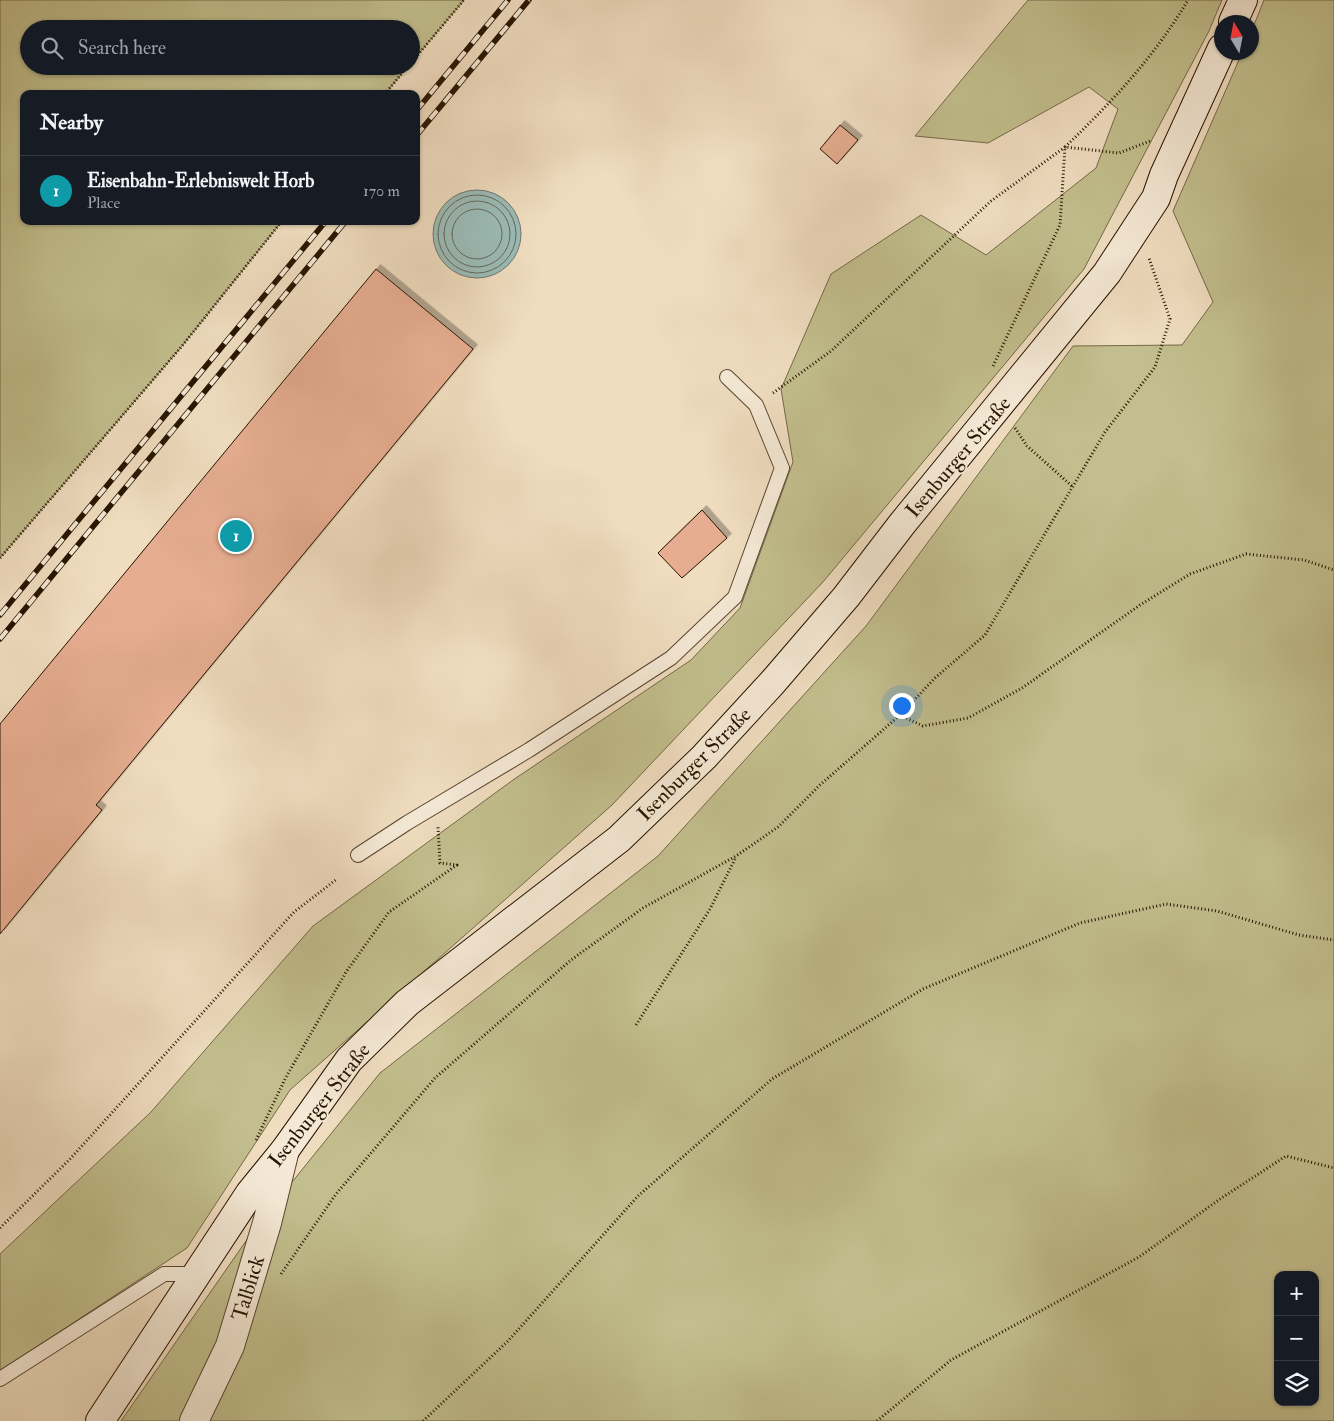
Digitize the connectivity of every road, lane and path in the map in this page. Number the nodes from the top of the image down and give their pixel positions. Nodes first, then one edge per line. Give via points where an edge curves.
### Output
1 (464, 0) edge
2 (1188, 0) edge
3 (1243, 0) edge
4 (1236, 15) edge
5 (420, 52) edge
6 (1217, 60) edge
7 (401, 75) edge
8 (388, 90) edge
9 (1188, 126) junction
10 (1065, 147) junction
11 (1140, 224) junction
12 (279, 225) edge
13 (727, 377) dead end
14 (756, 406) junction
15 (0, 558) edge
16 (1334, 570) edge
17 (900, 716) junction
18 (438, 822) dead end
19 (358, 855) dead end
20 (736, 856) junction
21 (337, 879) dead end
22 (1334, 940) edge
23 (636, 1025) dead end
24 (254, 1145) dead end
25 (285, 1150) junction
26 (1334, 1168) edge
27 (0, 1228) edge
28 (196, 1274) junction
29 (277, 1280) dead end
30 (0, 1379) edge
31 (100, 1421) edge
32 (194, 1421) edge
33 (423, 1421) edge
34 (877, 1421) edge

1 - 5 path
2 - 10 path via 1167,34 1111,102
3 - 4 street
6 - 9 street, Isenburger Straße
7 - 8 path
9 - 10 path via 1119,153
9 - 11 street, Isenburger Straße via 1156,198
10 - 14 path via 992,201 832,351
11 - 17 path via 1170,318 1155,368 1106,432 985,635 935,678
11 - 25 street, Isenburger Straße via 1107,274 846,597 767,689 704,757 620,839 407,1003 349,1060
12 - 15 path via 182,346
13 - 14 lane
14 - 19 lane via 782,468 735,597 671,658
16 - 17 path via 1304,560 1246,554 1190,574 1022,688 968,718 923,726
17 - 20 path via 820,785 778,827
18 - 24 path via 440,863 457,866 389,912 346,972 285,1079
20 - 23 path via 710,910
20 - 29 path via 643,908 579,954 435,1078 336,1194
21 - 27 path via 294,912 70,1159
22 - 33 path via 1299,935 1217,911 1166,904 1080,923 923,989 765,1086 638,1196 508,1341
25 - 28 street, Isenburger Straße via 250,1193
25 - 32 street, Talblick via 230,1346
26 - 34 path via 1286,1156 1139,1257 951,1360
28 - 30 lane via 164,1274
28 - 31 street, Isenburger Straße

